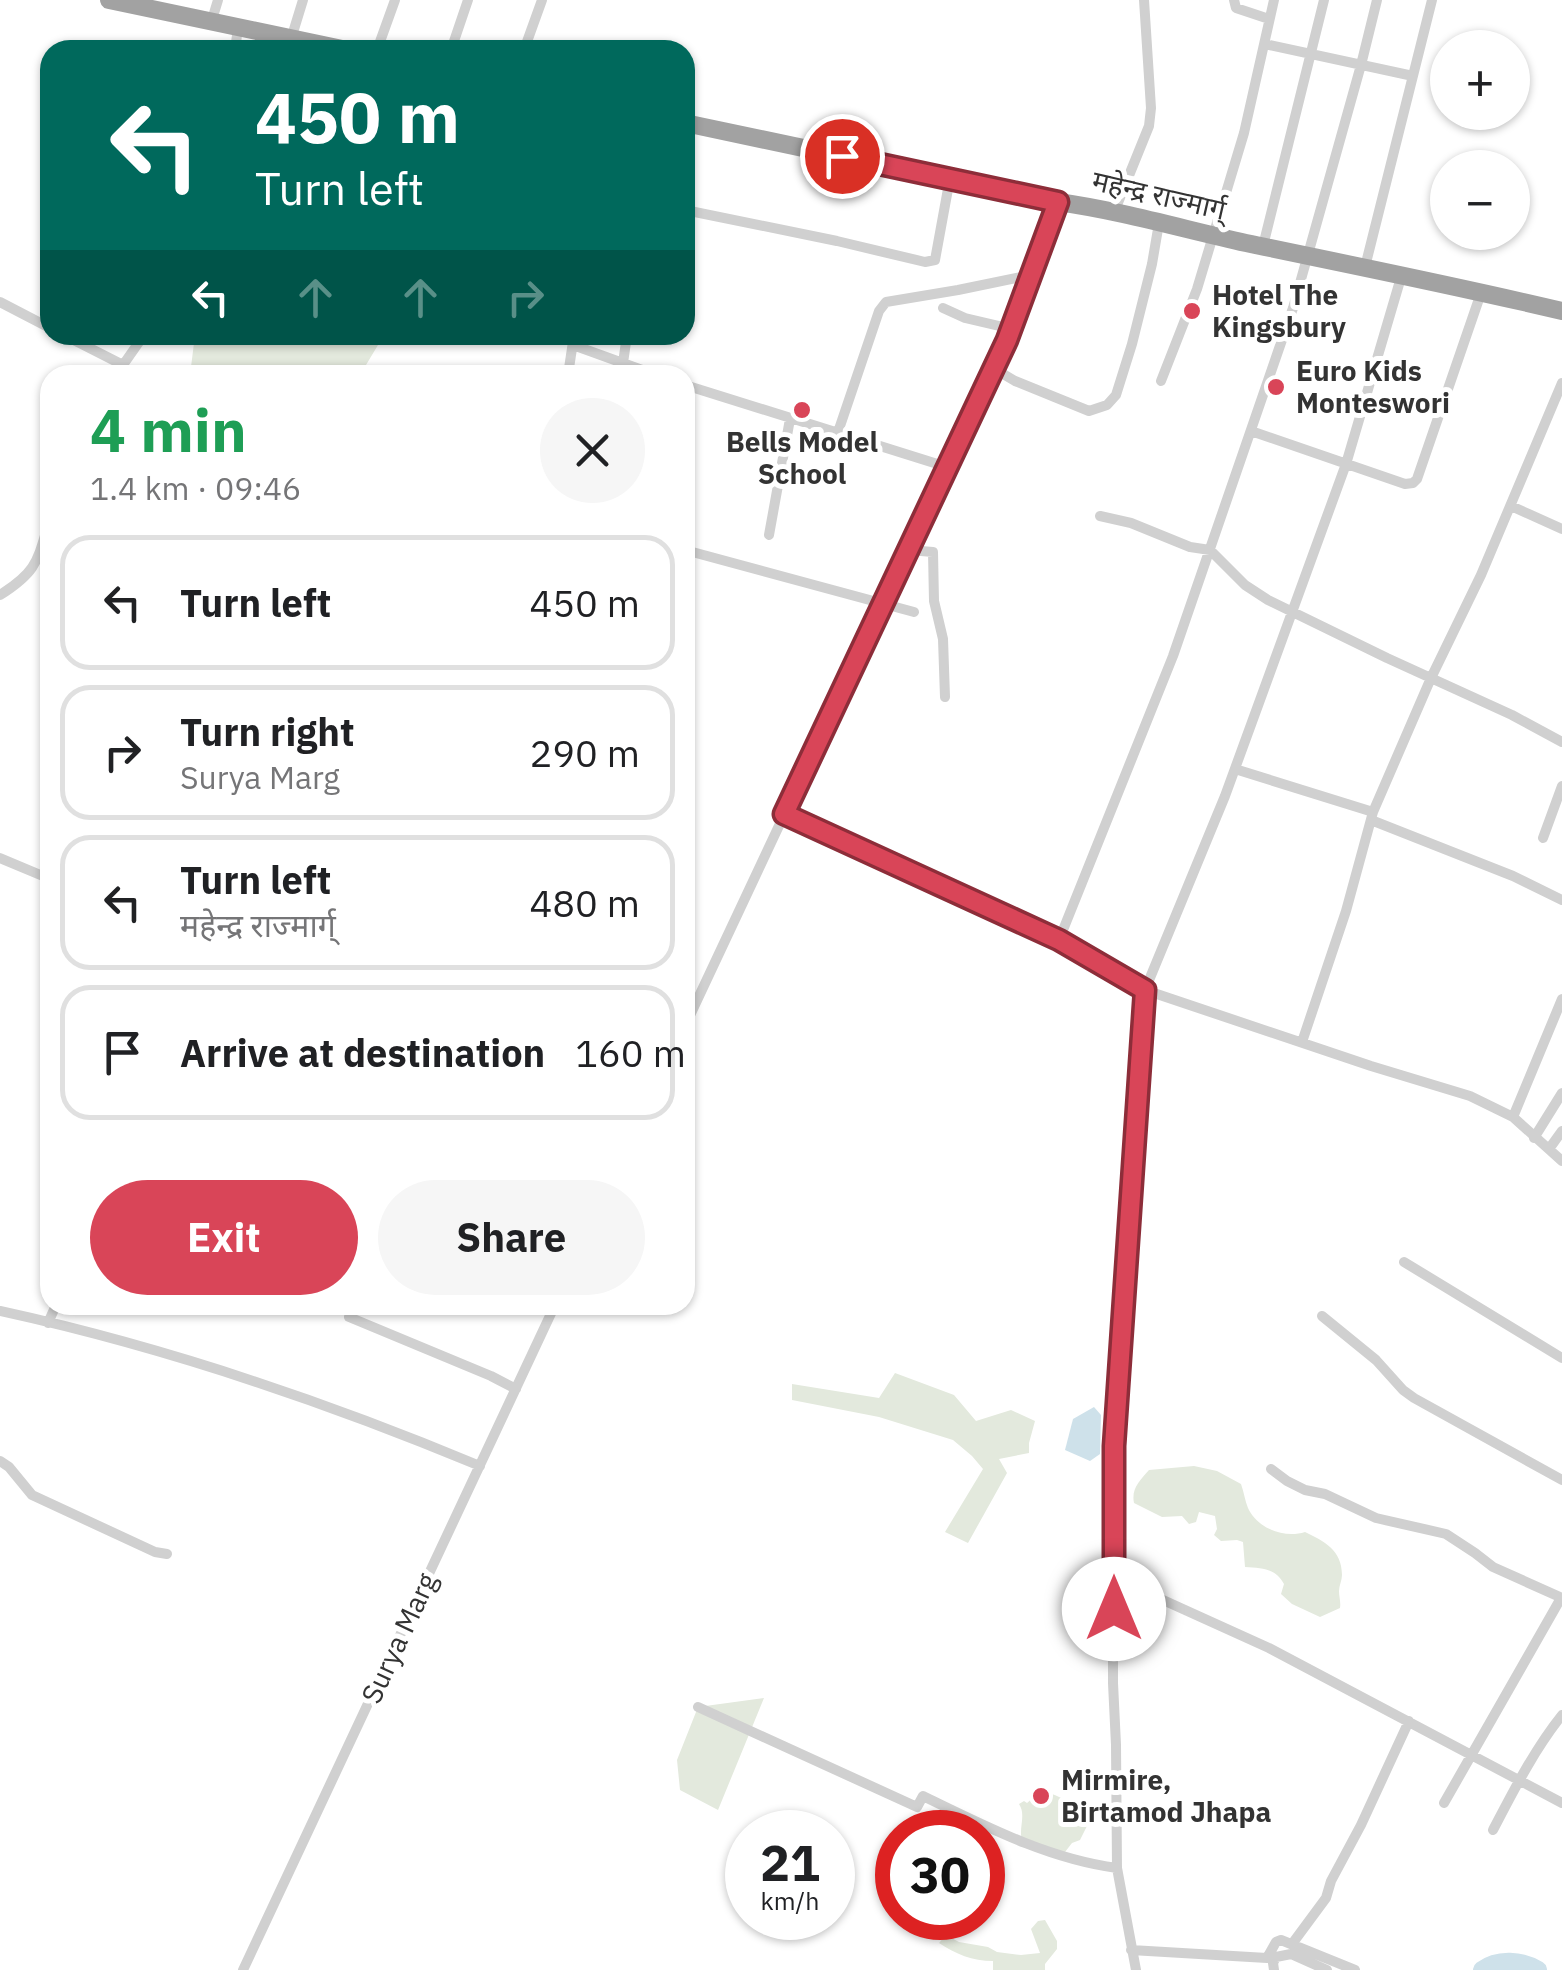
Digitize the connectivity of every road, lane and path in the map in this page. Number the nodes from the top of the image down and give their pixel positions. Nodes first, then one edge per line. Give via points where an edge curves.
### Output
1 (109, 0) edge
2 (218, 0) edge
3 (303, 0) edge
4 (395, 0) edge
5 (468, 0) edge
6 (542, 0) edge
7 (1144, 0) edge
8 (1234, 0) edge
9 (1274, 0) edge
10 (1324, 0) edge
11 (1377, 0) edge
12 (1432, 0) edge
13 (1270, 19) junction
14 (211, 22) junction
15 (238, 28) junction
16 (236, 40) edge
17 (276, 40) edge
18 (280, 40) edge
19 (381, 40) edge
20 (454, 40) edge
21 (528, 40) edge
22 (1265, 44) junction
23 (1310, 53) junction
24 (1361, 66) junction
25 (1413, 76) junction
26 (695, 125) edge
27 (950, 178) junction
28 (1058, 202) junction
29 (1115, 210) junction
30 (695, 212) edge
31 (1158, 224) junction
32 (1212, 236) junction
33 (1263, 246) junction
34 (1309, 255) junction
35 (1365, 267) junction
36 (1402, 274) junction
37 (1031, 275) junction
38 (1481, 293) junction
39 (0, 302) edge
40 (943, 308) dead end
41 (1562, 311) edge
42 (40, 323) edge
43 (1012, 329) junction
44 (80, 345) edge
45 (584, 345) edge
46 (625, 345) edge
47 (622, 362) junction
48 (112, 365) edge
49 (630, 365) edge
50 (994, 368) junction
51 (1161, 381) dead end
52 (1562, 383) edge
53 (695, 388) edge
54 (790, 420) junction
55 (1251, 431) junction
56 (837, 435) junction
57 (1346, 464) junction
58 (946, 468) junction
59 (1511, 506) junction
60 (1100, 516) dead end
61 (1562, 529) edge
62 (769, 534) dead end
63 (909, 550) junction
64 (1210, 550) junction
65 (40, 553) edge
66 (695, 553) edge
67 (0, 595) edge
68 (884, 603) junction
69 (1292, 610) junction
70 (914, 612) dead end
71 (1431, 678) junction
72 (945, 696) dead end
73 (1562, 742) edge
74 (1235, 768) junction
75 (1562, 786) edge
76 (784, 814) junction
77 (1372, 816) junction
78 (1543, 838) dead end
79 (0, 858) edge
80 (40, 874) edge
81 (1562, 900) edge
82 (1059, 940) junction
83 (1145, 990) junction
84 (1562, 999) edge
85 (695, 1005) edge
86 (1302, 1042) junction
87 (1562, 1093) edge
88 (1513, 1117) junction
89 (1562, 1131) edge
90 (1534, 1138) junction
91 (1549, 1149) junction
92 (1562, 1161) edge
93 (1404, 1262) dead end
94 (0, 1311) edge
95 (52, 1315) edge
96 (550, 1315) edge
97 (1322, 1316) dead end
98 (349, 1317) dead end
99 (48, 1323) junction
100 (1562, 1358) edge
101 (516, 1389) junction
102 (0, 1461) edge
103 (480, 1466) junction
104 (1271, 1469) dead end
105 (1562, 1480) edge
106 (167, 1554) dead end
107 (1114, 1582) junction
108 (1561, 1598) edge
109 (698, 1707) dead end
110 (1562, 1715) edge
111 (1409, 1721) junction
112 (1472, 1755) junction
113 (1519, 1780) junction
114 (1562, 1803) edge
115 (1444, 1804) dead end
116 (1493, 1830) dead end
117 (1117, 1868) junction
118 (1292, 1944) junction
119 (1131, 1950) junction
120 (1244, 1957) junction
121 (249, 1968) edge
122 (1136, 1970) edge
123 (1247, 1970) edge
124 (1274, 1970) edge
125 (1327, 1970) edge
126 (1355, 1970) edge

1 - 14 highway
2 - 14 street
3 - 18 street
4 - 19 street
5 - 20 street
6 - 21 street
7 - 29 street via 1149,126
8 - 13 street via 1241,11
9 - 13 street
10 - 23 street
11 - 24 street
12 - 25 street
13 - 22 street
14 - 15 highway
15 - 16 street
15 - 17 highway
22 - 23 street
22 - 32 street
23 - 24 street
23 - 33 street
24 - 25 street
24 - 34 street
25 - 35 street
26 - 27 highway, महेन्द्र राज्मार्ग्
27 - 28 highway, महेन्द्र राज्मार्ग्
27 - 30 street via 935,260 925,262
28 - 29 highway, महेन्द्र राज्मार्ग्
28 - 37 street
29 - 31 highway, महेन्द्र राज्मार्ग्
31 - 32 highway, महेन्द्र राज्मार्ग्
31 - 50 street via 1132,344 1106,406 1089,412
32 - 33 highway, महेन्द्र राज्मार्ग्
32 - 51 street
33 - 34 highway, महेन्द्र राज्मार्ग्
34 - 35 highway, महेन्द्र राज्मार्ग्
34 - 55 street
35 - 36 highway, महेन्द्र राज्मार्ग्
36 - 38 highway, महेन्द्र राज्मार्ग्
36 - 57 street
37 - 43 street
37 - 56 street via 886,302
38 - 41 highway, महेन्द्र राज्मार्ग्
38 - 57 street via 1417,479 1405,484
39 - 42 street
40 - 43 street
43 - 50 street
44 - 48 street
45 - 47 street
46 - 47 street
47 - 49 street
50 - 58 street
52 - 59 street
53 - 54 street
54 - 56 street
54 - 62 street
55 - 57 street
55 - 64 street
56 - 58 street
57 - 69 street
58 - 63 street
59 - 61 street
59 - 71 street
60 - 64 street
63 - 68 street
63 - 72 street via 933,552
64 - 69 street via 1245,585
64 - 82 street
65 - 67 street via 23,581
66 - 68 street
68 - 70 street
68 - 76 street
69 - 71 street
69 - 74 street
71 - 73 street
71 - 77 street
74 - 77 street
74 - 83 street
75 - 78 street
76 - 82 street
76 - 85 street
77 - 81 street
77 - 86 street
79 - 80 street
82 - 83 street
83 - 86 street
83 - 107 street via 1114,1446
84 - 88 street
86 - 88 street via 1470,1096
87 - 90 street
88 - 90 street
89 - 91 street
90 - 91 street
91 - 92 street
93 - 100 street
94 - 99 street
95 - 99 street
96 - 101 street, Surya Marg
97 - 105 street via 1414,1398
98 - 101 street
99 - 103 street via 247,1377
101 - 103 street, Surya Marg
102 - 106 street via 32,1495
103 - 121 street, Surya Marg
104 - 108 street via 1304,1490 1376,1518 1446,1534 1492,1567
107 - 111 street via 1269,1648
107 - 117 street
108 - 112 street
109 - 117 street via 917,1807 923,1796 1023,1842
110 - 113 street
111 - 112 street
111 - 118 street via 1326,1898
112 - 113 street
112 - 115 street
113 - 114 street
113 - 116 street
117 - 119 street
118 - 120 street via 1276,1942 1266,1958
118 - 126 street
119 - 120 street
119 - 122 street
120 - 123 street
124 - 125 street via 1276,1956 1286,1954

